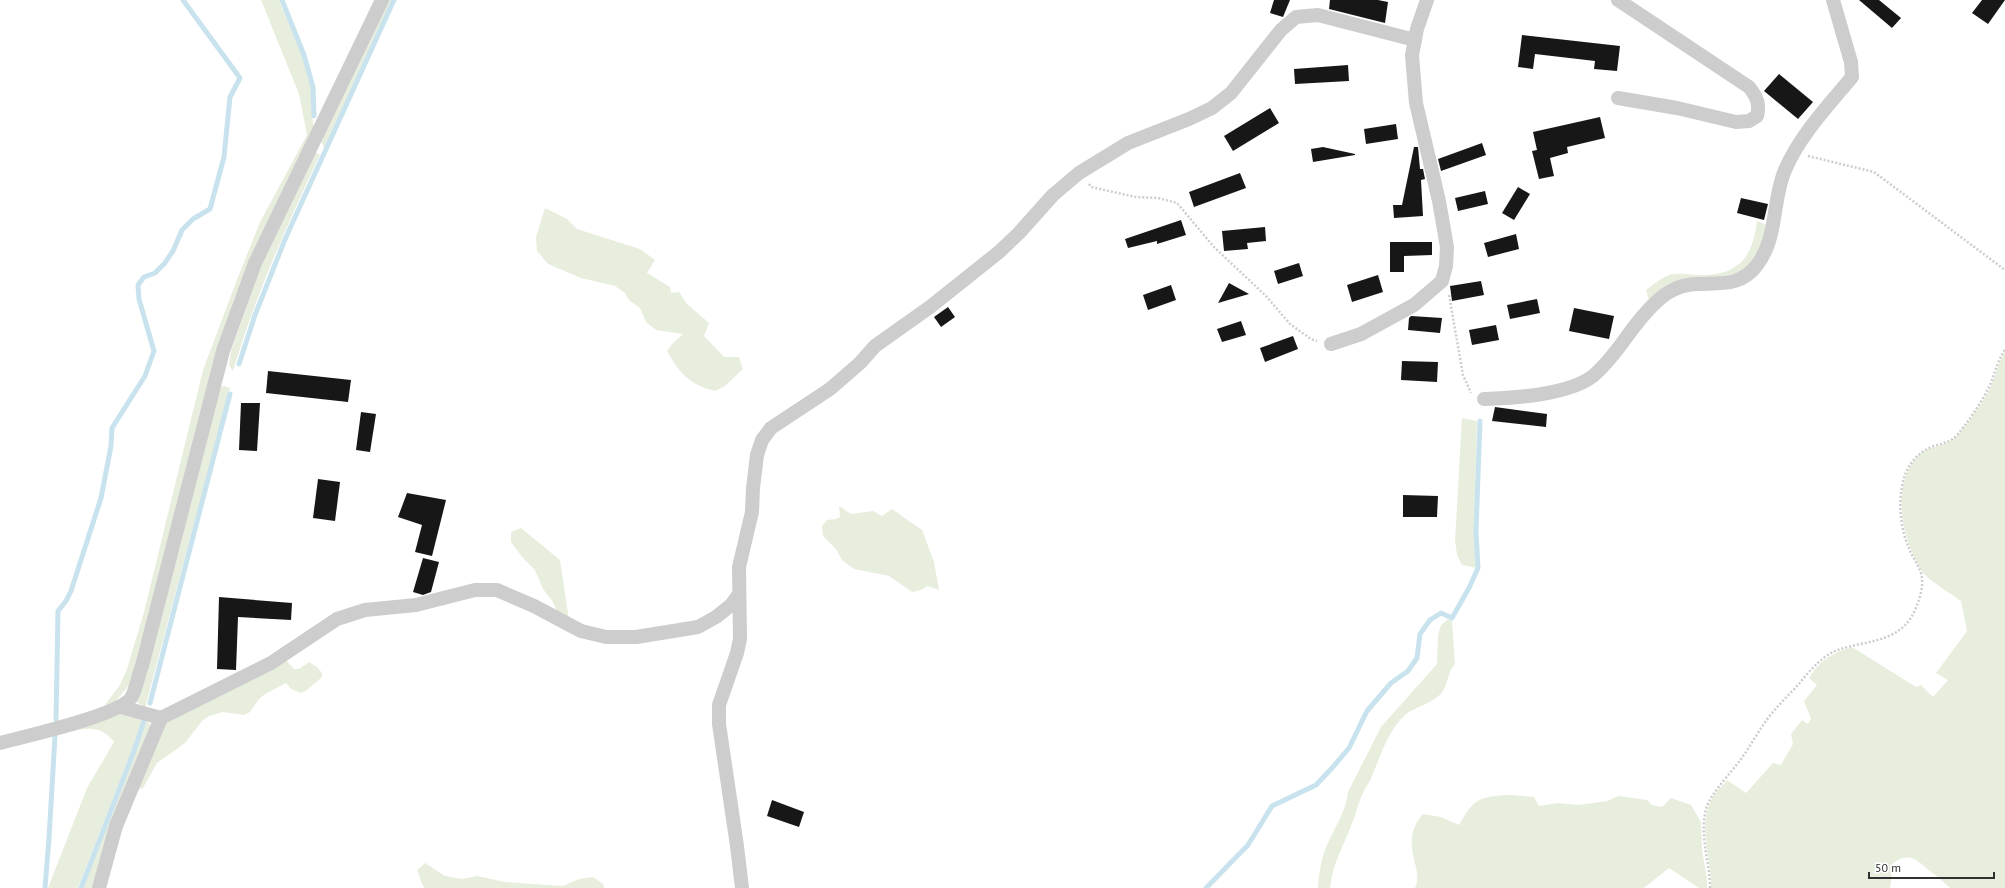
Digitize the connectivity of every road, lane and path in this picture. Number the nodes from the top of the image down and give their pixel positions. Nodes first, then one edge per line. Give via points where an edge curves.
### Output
1 (382, 0) edge
2 (1427, 0) edge
3 (1618, 0) edge
4 (1833, 0) edge
5 (1415, 40) junction
6 (1618, 98) dead end
7 (1792, 156) junction
8 (1080, 173) junction
9 (2005, 270) edge
10 (1442, 281) junction
11 (1331, 344) joint
12 (2005, 350) edge
13 (1484, 399) joint
14 (738, 594) junction
15 (121, 707) junction
16 (161, 718) junction
17 (0, 743) edge
18 (99, 888) edge
19 (742, 888) edge
20 (1710, 888) edge

1 - 15 street via 270,229 241,300 223,351 142,666 131,698
2 - 5 street
3 - 6 street via 1749,87 1756,96 1759,107 1757,116 1749,121 1736,122
4 - 7 street via 1851,62 1852,77 1818,117
5 - 8 street via 1318,15 1296,17 1281,30 1231,93 1212,108 1128,143
5 - 10 street via 1412,55 1416,103 1447,247
7 - 9 path via 1813,156 1874,172
7 - 13 street via 1785,171 1766,247 1758,264 1748,275 1737,281 1684,286 1660,298 1592,376 1576,385 1536,395
8 - 11 path via 1091,187 1177,203 1214,247 1266,296 1290,324 1311,339
8 - 14 street via 1053,196 998,252 930,307 875,346 830,389 771,428 762,440 758,455 752,512 739,567
10 - 11 street via 1414,305 1361,334
10 - 13 path via 1447,288 1463,375 1470,392
12 - 20 path via 1978,406 1957,435 1915,457 1907,470 1900,501 1908,547 1921,574 1922,584 1915,609 1910,618 1892,635 1831,653 1816,665 1766,721 1739,763 1712,794 1704,822
14 - 16 street via 731,605 698,627 636,637 606,637 581,631 497,590 475,590 416,605 365,610 337,619 271,663
14 - 19 street via 738,653 719,705 719,724
15 - 16 street
15 - 17 street via 98,716
16 - 18 street via 116,826

